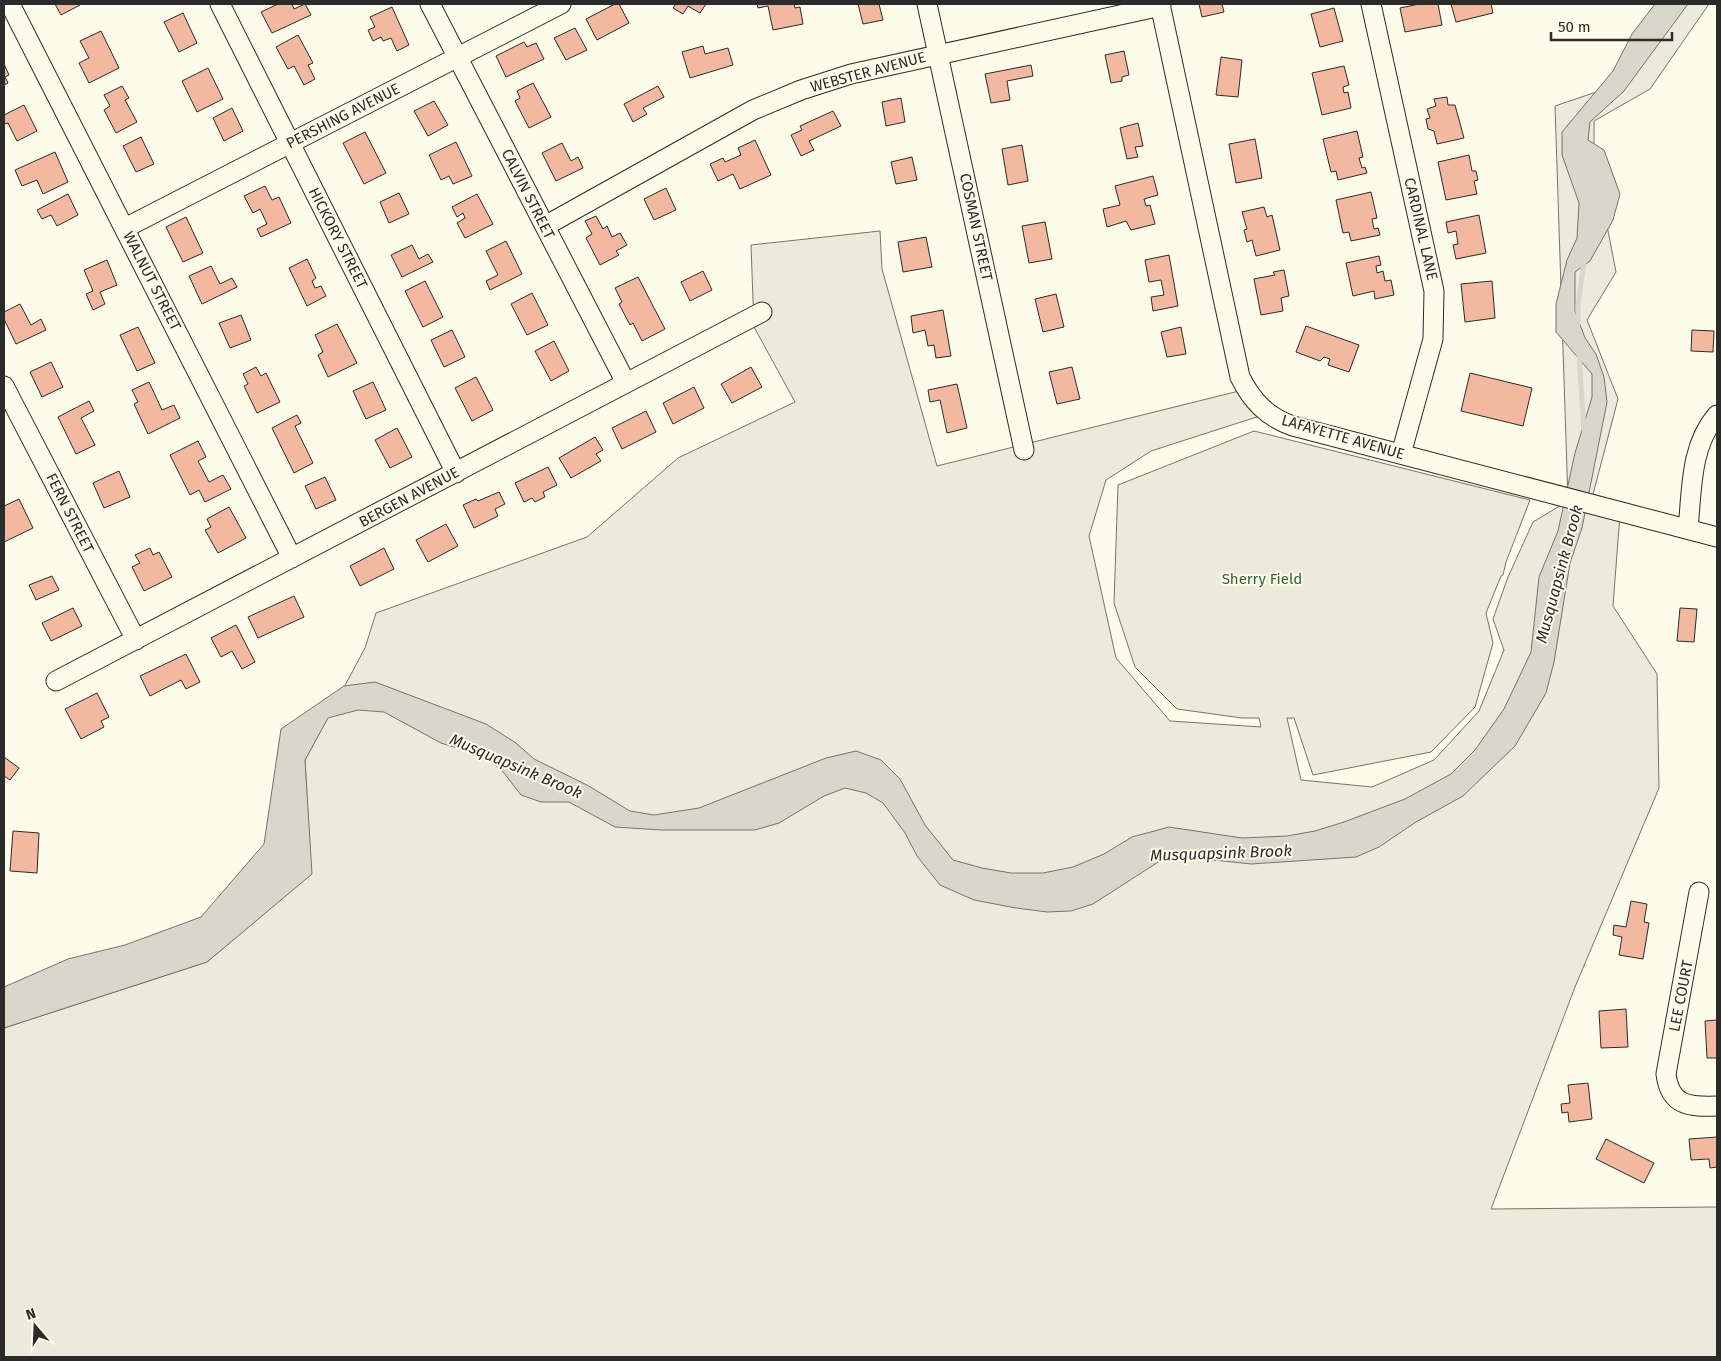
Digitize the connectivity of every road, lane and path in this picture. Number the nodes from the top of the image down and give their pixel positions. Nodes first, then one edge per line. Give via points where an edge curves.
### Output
1 (10, 4) edge
2 (220, 4) edge
3 (430, 4) edge
4 (561, 4) edge
5 (927, 4) edge
6 (1371, 4) edge
7 (1161, 5) edge
8 (938, 54) junction
9 (458, 57) junction
10 (290, 143) junction
11 (545, 226) junction
12 (125, 228) junction
13 (762, 312) dead end
14 (626, 384) junction
15 (4, 386) edge
16 (1717, 414) edge
17 (1024, 450) dead end
18 (1401, 454) junction
19 (456, 473) junction
20 (1688, 529) junction
21 (1717, 537) edge
22 (292, 558) junction
23 (136, 640) junction
24 (56, 681) dead end
25 (1699, 892) dead end
26 (1717, 1106) edge

1 - 12 street, WALNUT STREET
2 - 10 street, HICKORY STREET
3 - 9 street, CALVIN STREET
4 - 9 street, PERSHING AVENUE
5 - 8 street, COSMAN STREET
6 - 18 street, CARDINAL LANE via 1434,291 1433,339
7 - 8 street, WEBSTER AVENUE
7 - 18 street, LAFAYETTE AVENUE via 1240,377 1249,395 1269,415 1284,423
8 - 11 street, WEBSTER AVENUE via 851,74 761,107
8 - 17 street, COSMAN STREET
9 - 10 street, PERSHING AVENUE
9 - 11 street, CALVIN STREET
10 - 12 street, PERSHING AVENUE
10 - 19 street, HICKORY STREET
11 - 14 street, CALVIN STREET
12 - 22 street, WALNUT STREET
13 - 14 street, BERGEN AVENUE
14 - 19 street, BERGEN AVENUE
15 - 23 street, FERN STREET
16 - 20 street via 1700,441
18 - 20 street, LAFAYETTE AVENUE
19 - 22 street, BERGEN AVENUE
20 - 21 street, LAFAYETTE AVENUE
22 - 23 street, BERGEN AVENUE
23 - 24 street, BERGEN AVENUE
25 - 26 street, LEE COURT via 1666,1074 1667,1084 1684,1104

